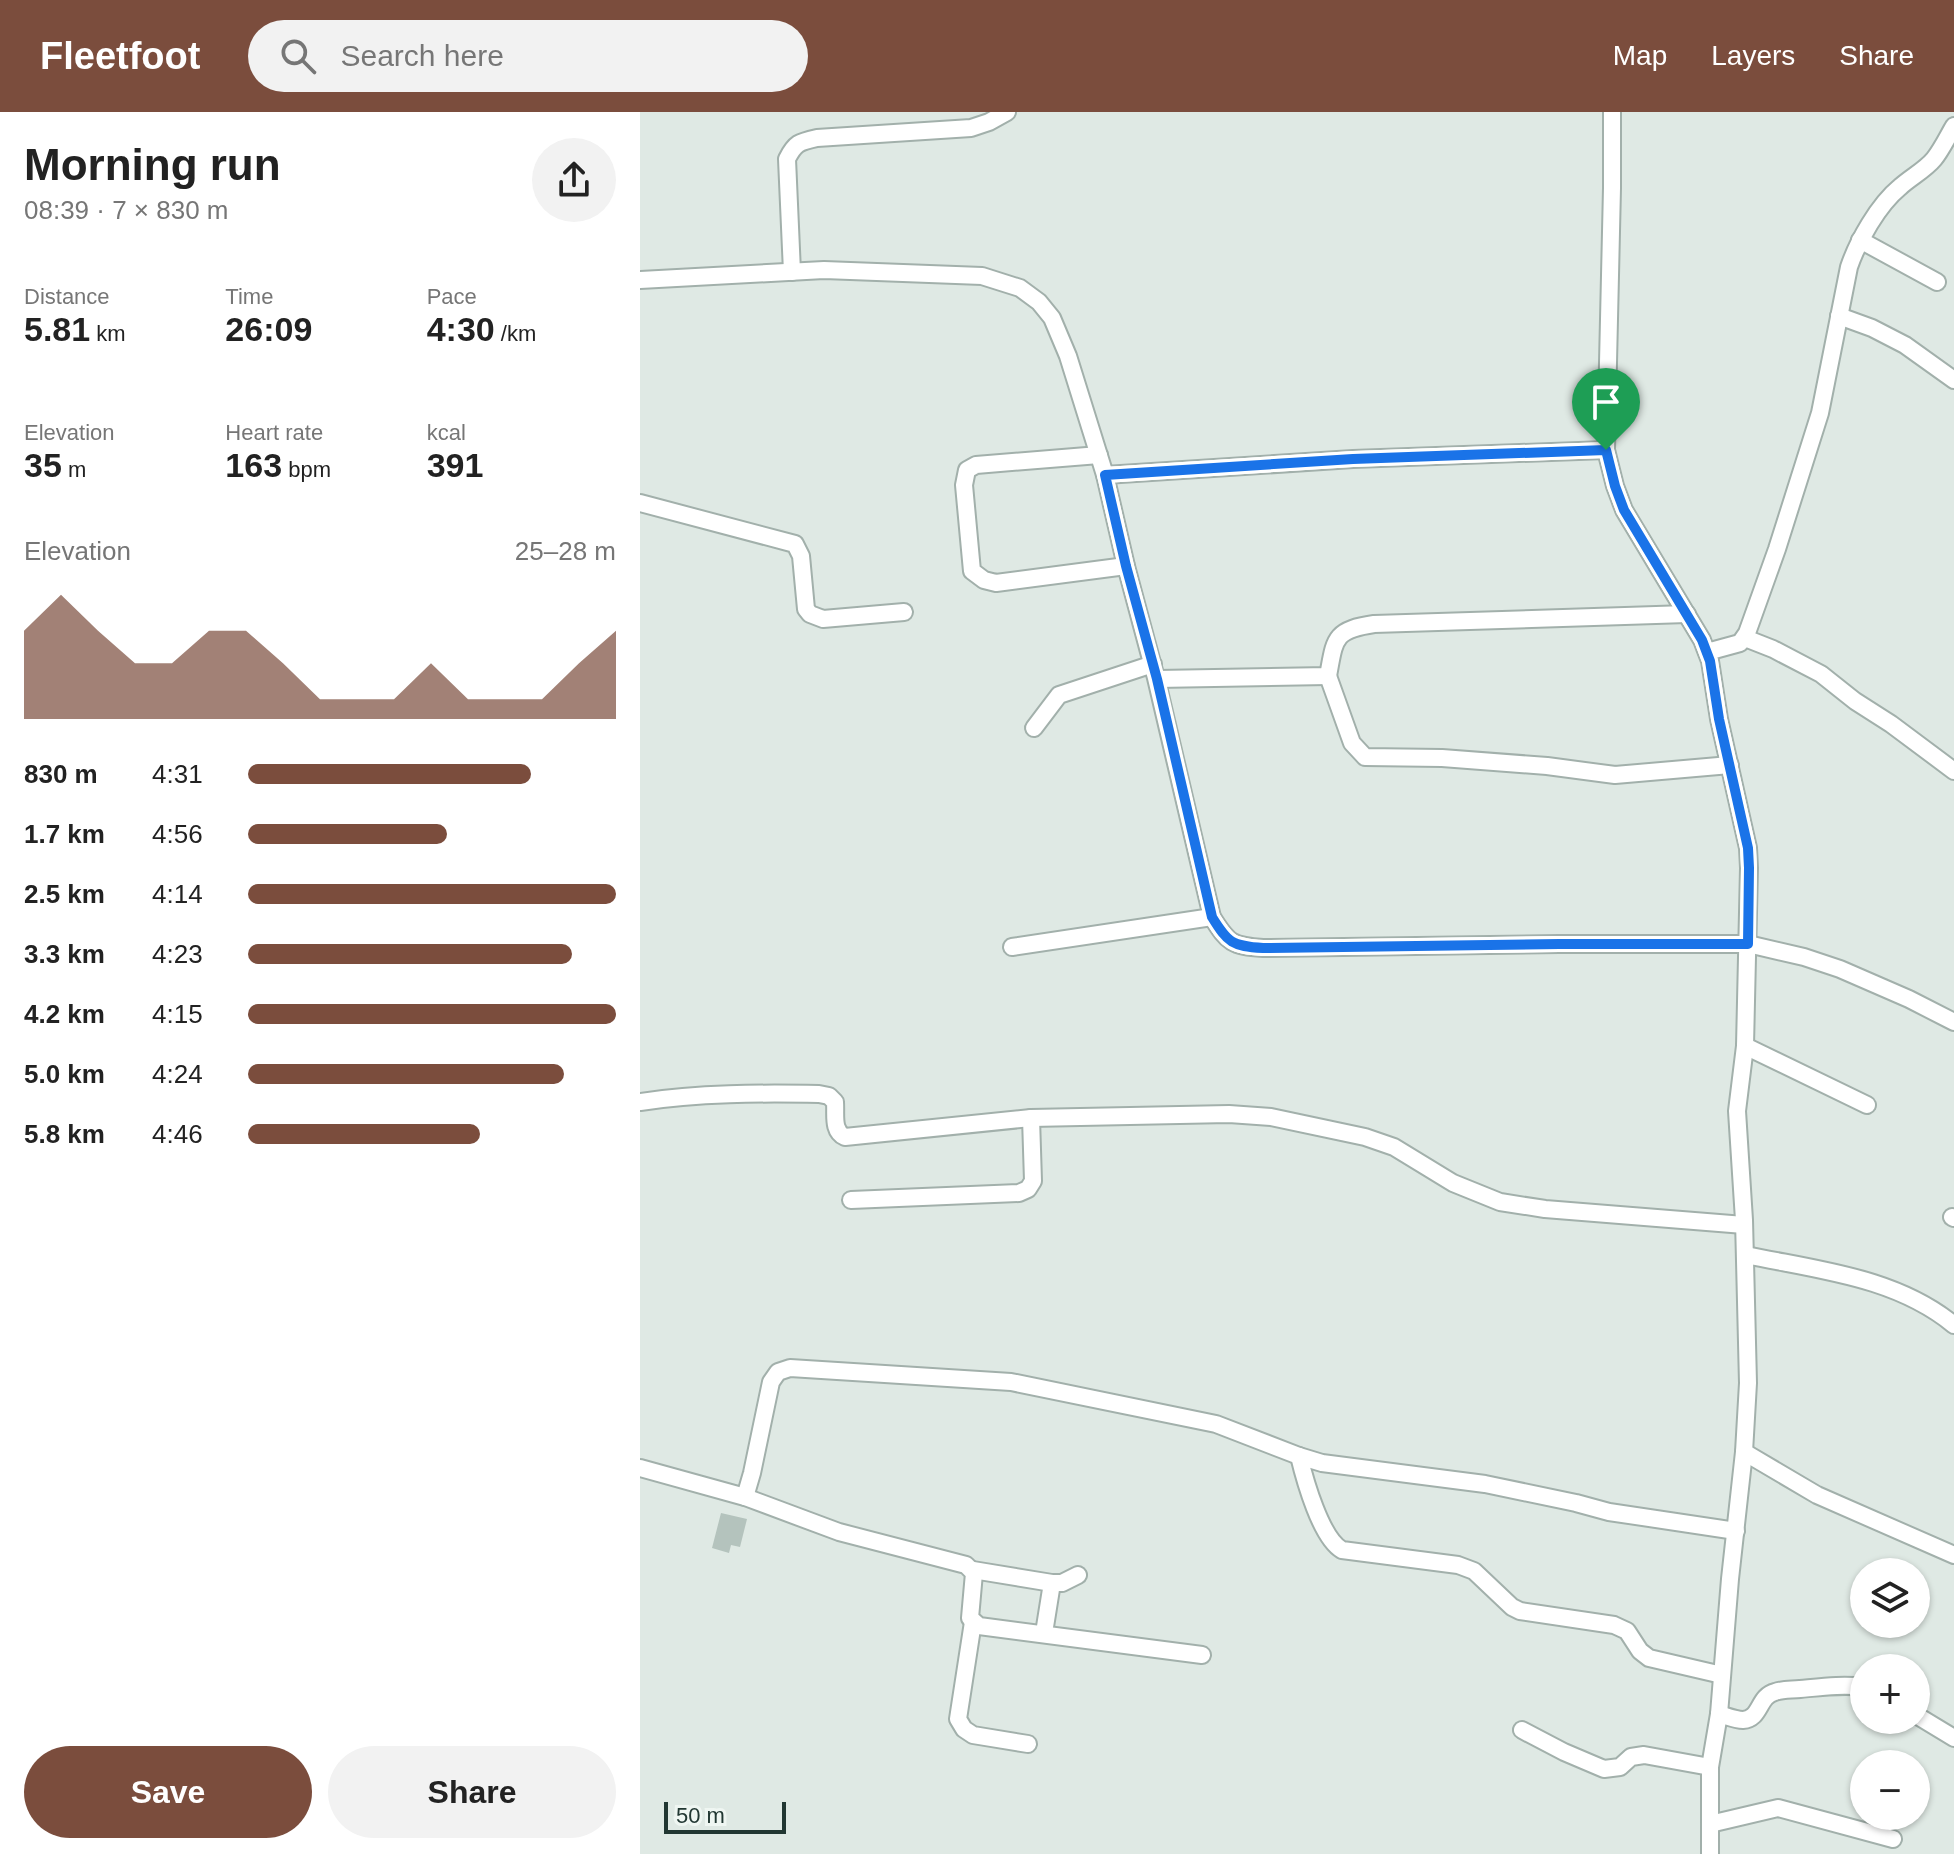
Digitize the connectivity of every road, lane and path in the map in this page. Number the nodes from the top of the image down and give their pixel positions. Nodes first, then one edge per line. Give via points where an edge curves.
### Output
1 (1007, 112) edge
2 (1612, 112) edge
3 (971, 120) edge
4 (1954, 126) edge
5 (1860, 240) junction
6 (792, 272) junction
7 (640, 280) edge
8 (1937, 282) dead end
9 (1839, 316) junction
10 (1954, 380) edge
11 (1606, 450) junction
12 (1099, 455) junction
13 (1105, 475) junction
14 (640, 503) edge
15 (1126, 566) junction
16 (904, 612) dead end
17 (1687, 614) junction
18 (1745, 638) junction
19 (1707, 652) junction
20 (1155, 672) junction
21 (1328, 676) junction
22 (1034, 728) dead end
23 (1730, 765) junction
24 (1954, 771) edge
25 (1212, 917) junction
26 (1748, 944) junction
27 (1012, 947) dead end
28 (1954, 1022) edge
29 (1745, 1046) junction
30 (640, 1102) edge
31 (1867, 1105) dead end
32 (1031, 1118) junction
33 (851, 1200) dead end
34 (1744, 1225) junction
35 (1746, 1255) junction
36 (1954, 1325) edge
37 (1744, 1452) junction
38 (1299, 1456) junction
39 (640, 1468) edge
40 (745, 1497) junction
41 (1736, 1531) junction
42 (1954, 1555) edge
43 (973, 1570) junction
44 (1078, 1575) dead end
45 (1052, 1583) junction
46 (973, 1622) junction
47 (1044, 1633) junction
48 (1202, 1655) dead end
49 (1722, 1675) junction
50 (1850, 1685) edge
51 (1719, 1714) junction
52 (1930, 1723) edge
53 (1522, 1730) dead end
54 (1954, 1738) edge
55 (1028, 1744) dead end
56 (1710, 1767) junction
57 (1710, 1824) junction
58 (1893, 1839) dead end
59 (1710, 1854) edge

1 - 3 street via 989,122
2 - 11 street
3 - 6 street via 795,145 787,159
4 - 5 street via 1936,157 1897,189
5 - 8 street
5 - 9 street
6 - 7 street
6 - 12 street via 982,276 1020,288 1052,318
9 - 10 street via 1905,345
9 - 18 street via 1820,413
11 - 13 street
11 - 17 street via 1624,510
12 - 13 street
12 - 15 street via 967,470 972,571 996,583
13 - 15 street
14 - 16 street via 795,544 806,609 817,617
15 - 20 street
17 - 19 street
17 - 21 street via 1353,627 1334,644
18 - 19 street
18 - 24 street via 1821,674
19 - 23 street
20 - 21 street
20 - 22 street via 1059,695
20 - 25 street
21 - 23 street via 1352,743 1365,757 1442,758 1615,775
23 - 26 street via 1748,848
25 - 26 street via 1225,939 1243,947
25 - 27 street
26 - 28 street via 1840,969
26 - 29 street
29 - 31 street
29 - 34 street via 1737,1111
30 - 32 street via 741,1093 819,1094 835,1102 836,1129 845,1137
32 - 33 street via 1033,1181 1028,1189
32 - 34 street via 1271,1117 1394,1147 1453,1183 1500,1202
34 - 35 street
35 - 36 street via 1873,1282
35 - 37 street
37 - 41 street
37 - 42 street via 1817,1495
38 - 40 street via 1216,1424 1011,1382 790,1368 771,1382
38 - 41 street
38 - 49 street via 1334,1546 1458,1565 1474,1571 1520,1611 1614,1625 1627,1631 1649,1658
39 - 40 street
40 - 43 street via 819,1526
41 - 49 street
43 - 45 street
43 - 46 street
44 - 45 street
45 - 47 street
46 - 47 street
46 - 55 street via 958,1719 973,1735
47 - 48 street
49 - 51 street
50 - 51 street via 1772,1692 1743,1720
51 - 56 street
52 - 54 street
53 - 56 street via 1604,1769 1644,1755
56 - 57 street
57 - 58 street via 1778,1808
57 - 59 street

